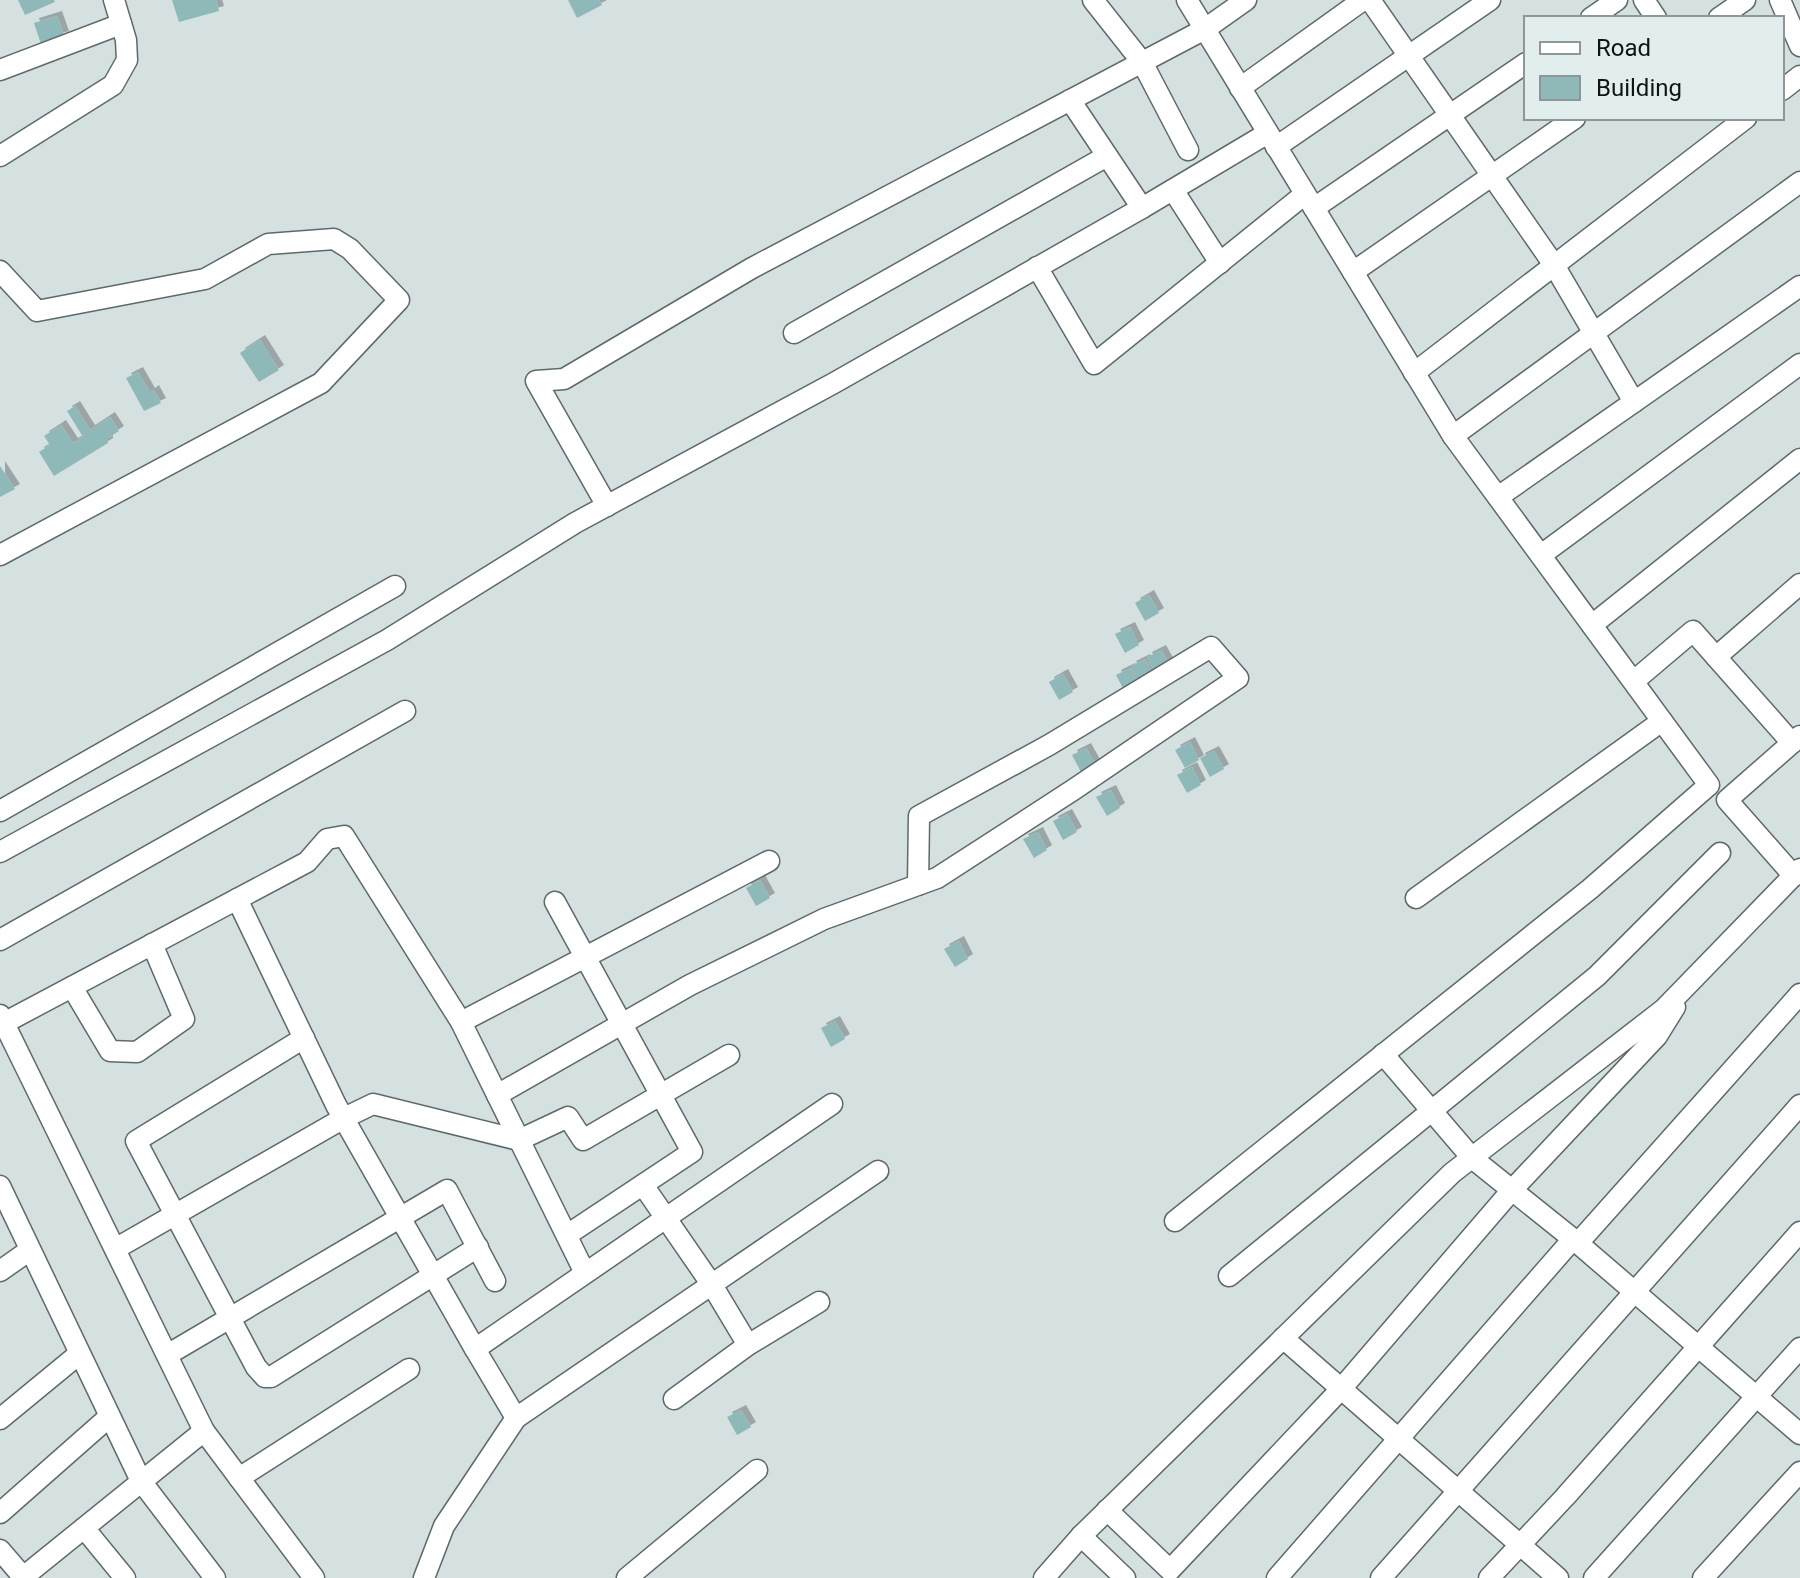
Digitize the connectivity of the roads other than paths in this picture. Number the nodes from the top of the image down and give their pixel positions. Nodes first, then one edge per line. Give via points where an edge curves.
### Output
1 (114, 0) edge
2 (1093, 0) edge
3 (1187, 0) edge
4 (1246, 0) edge
5 (1363, 0) edge
6 (1370, 0) edge
7 (1490, 0) edge
8 (1617, 0) edge
9 (1745, 0) edge
10 (1786, 2) edge
11 (1594, 16) edge
12 (1722, 16) edge
13 (121, 24) junction
14 (1205, 29) junction
15 (1800, 46) edge
16 (1409, 56) junction
17 (1142, 62) junction
18 (1524, 64) edge
19 (0, 70) edge
20 (1800, 76) edge
21 (1240, 88) junction
22 (1784, 88) edge
23 (1070, 100) junction
24 (1450, 115) junction
25 (1572, 120) edge
26 (1735, 121) edge
27 (1272, 140) junction
28 (1188, 150) dead end
29 (0, 156) edge
30 (1107, 156) junction
31 (1492, 175) junction
32 (1800, 182) edge
33 (1173, 190) junction
34 (1309, 201) junction
35 (1142, 208) junction
36 (1220, 263) junction
37 (1554, 265) junction
38 (1037, 267) junction
39 (0, 271) edge
40 (1353, 272) junction
41 (1799, 289) edge
42 (794, 333) dead end
43 (1594, 333) junction
44 (1800, 364) edge
45 (1414, 373) junction
46 (1634, 402) junction
47 (1453, 436) junction
48 (1800, 459) edge
49 (1498, 497) junction
50 (607, 506) junction
51 (0, 555) edge
52 (1541, 555) junction
53 (1800, 584) edge
54 (395, 586) dead end
55 (1592, 625) junction
56 (1716, 657) junction
57 (1634, 681) junction
58 (405, 711) dead end
59 (1662, 721) junction
60 (1796, 740) edge
61 (0, 811) edge
62 (0, 852) edge
63 (1720, 853) dead end
64 (769, 861) dead end
65 (1797, 872) edge
66 (918, 885) junction
67 (1416, 898) dead end
68 (237, 899) junction
69 (555, 902) dead end
70 (0, 940) edge
71 (152, 944) junction
72 (585, 957) junction
73 (1691, 981) junction
74 (72, 987) junction
75 (1800, 994) edge
76 (2, 1019) edge
77 (461, 1022) junction
78 (622, 1024) junction
79 (304, 1038) junction
80 (1383, 1054) junction
81 (729, 1055) dead end
82 (659, 1094) junction
83 (497, 1095) junction
84 (832, 1104) dead end
85 (1800, 1105) edge
86 (1431, 1110) junction
87 (344, 1118) junction
88 (519, 1140) junction
89 (1472, 1158) junction
90 (878, 1171) dead end
91 (643, 1185) junction
92 (0, 1186) edge
93 (1512, 1190) junction
94 (174, 1216) junction
95 (666, 1218) junction
96 (400, 1219) junction
97 (1175, 1221) dead end
98 (1800, 1232) edge
99 (567, 1235) junction
100 (1576, 1241) junction
101 (478, 1247) junction
102 (115, 1249) junction
103 (30, 1250) junction
104 (0, 1271) edge
105 (585, 1273) junction
106 (432, 1276) junction
107 (1229, 1276) dead end
108 (495, 1281) dead end
109 (712, 1285) junction
110 (1635, 1291) junction
111 (819, 1302) dead end
112 (230, 1319) junction
113 (1283, 1338) junction
114 (748, 1345) junction
115 (1698, 1346) junction
116 (1800, 1348) edge
117 (475, 1349) junction
118 (79, 1354) junction
119 (167, 1355) junction
120 (409, 1369) dead end
121 (1341, 1389) junction
122 (1756, 1396) junction
123 (674, 1399) dead end
124 (109, 1417) junction
125 (516, 1418) junction
126 (0, 1419) edge
127 (204, 1431) junction
128 (1800, 1434) edge
129 (1399, 1440) junction
130 (757, 1470) dead end
131 (1800, 1472) edge
132 (239, 1478) junction
133 (141, 1481) junction
134 (1458, 1491) junction
135 (1107, 1510) junction
136 (0, 1513) edge
137 (84, 1528) junction
138 (1081, 1536) junction
139 (1520, 1545) junction
140 (0, 1550) edge
141 (1174, 1574) edge
142 (23, 1578) edge
143 (125, 1578) edge
144 (215, 1578) edge
145 (314, 1578) edge
146 (424, 1578) edge
147 (627, 1578) edge
148 (1044, 1578) edge
149 (1125, 1578) edge
150 (1277, 1578) edge
151 (1381, 1578) edge
152 (1489, 1578) edge
153 (1558, 1578) edge
154 (1594, 1578) edge
155 (1703, 1578) edge

1 - 13 street
2 - 17 street
3 - 14 street
4 - 14 street
5 - 21 street
6 - 16 street
7 - 16 street
8 - 11 street
9 - 12 street
10 - 15 street
13 - 19 street
13 - 29 street via 127,60 113,85
14 - 17 street
14 - 21 street
16 - 24 street
16 - 27 street
17 - 23 street
17 - 28 street
18 - 24 street
20 - 22 street
21 - 27 street
23 - 30 street
23 - 50 street via 752,268 564,379 536,381
24 - 31 street
24 - 34 street
25 - 31 street
26 - 37 street
27 - 33 street
27 - 34 street
30 - 35 street
30 - 42 street
31 - 37 street
31 - 40 street
32 - 43 street
33 - 35 street
33 - 36 street
34 - 36 street
34 - 40 street
35 - 38 street
36 - 38 street via 1094,364
37 - 43 street
37 - 45 street
38 - 50 street
39 - 51 street via 37,311 205,279 268,244 334,239 399,300 321,383
40 - 45 street
41 - 46 street
43 - 46 street
43 - 47 street
44 - 52 street
45 - 47 street
46 - 49 street
47 - 49 street
48 - 55 street
49 - 52 street
50 - 62 street via 387,640
52 - 55 street
53 - 56 street
54 - 61 street
55 - 57 street
56 - 57 street via 1693,631
56 - 60 street
57 - 59 street
58 - 70 street
59 - 67 street
59 - 80 street via 1709,785 1590,889
60 - 65 street via 1727,800
63 - 86 street via 1597,976
64 - 72 street
65 - 73 street
66 - 66 street via 949,870 1238,678 1211,647 919,816
66 - 78 street via 824,919
68 - 71 street
68 - 77 street via 307,862 327,839 344,836
68 - 79 street
69 - 72 street
71 - 74 street
71 - 74 street via 184,1019 137,1052 110,1051
72 - 77 street
72 - 78 street
73 - 89 street via 1664,1009
73 - 93 street via 1657,1036
74 - 76 street
75 - 100 street
76 - 102 street
77 - 83 street
78 - 82 street
78 - 83 street
79 - 87 street
79 - 94 street via 136,1141
80 - 86 street
80 - 97 street
81 - 82 street
82 - 88 street via 583,1140 568,1117
82 - 91 street via 692,1152
83 - 88 street
84 - 95 street
85 - 110 street
86 - 89 street
86 - 107 street
87 - 88 street via 373,1104
87 - 94 street
87 - 96 street
88 - 99 street
89 - 93 street
89 - 113 street
90 - 109 street
91 - 95 street
91 - 99 street
92 - 103 street
93 - 100 street
93 - 121 street
94 - 102 street
94 - 112 street
95 - 105 street
95 - 109 street
96 - 101 street via 447,1190
96 - 106 street
96 - 112 street
98 - 115 street
99 - 105 street
100 - 110 street
100 - 129 street
101 - 106 street
101 - 108 street
102 - 119 street
103 - 104 street
103 - 118 street
105 - 117 street
106 - 112 street via 271,1377 256,1367
106 - 117 street
109 - 114 street
109 - 125 street
110 - 115 street
110 - 134 street
111 - 114 street
112 - 119 street
113 - 121 street
113 - 135 street
114 - 123 street
115 - 122 street
115 - 139 street
116 - 122 street
117 - 125 street
118 - 124 street
118 - 126 street
119 - 127 street
120 - 132 street
121 - 129 street
121 - 141 street
122 - 128 street
122 - 154 street
124 - 133 street
124 - 136 street
125 - 146 street via 444,1526
127 - 132 street
127 - 133 street
129 - 134 street
129 - 150 street
130 - 147 street
131 - 155 street
132 - 145 street
133 - 137 street
133 - 144 street
134 - 139 street
134 - 151 street
135 - 138 street
135 - 141 street
137 - 142 street
137 - 143 street
138 - 148 street
138 - 149 street
139 - 152 street
139 - 153 street
140 - 142 street

